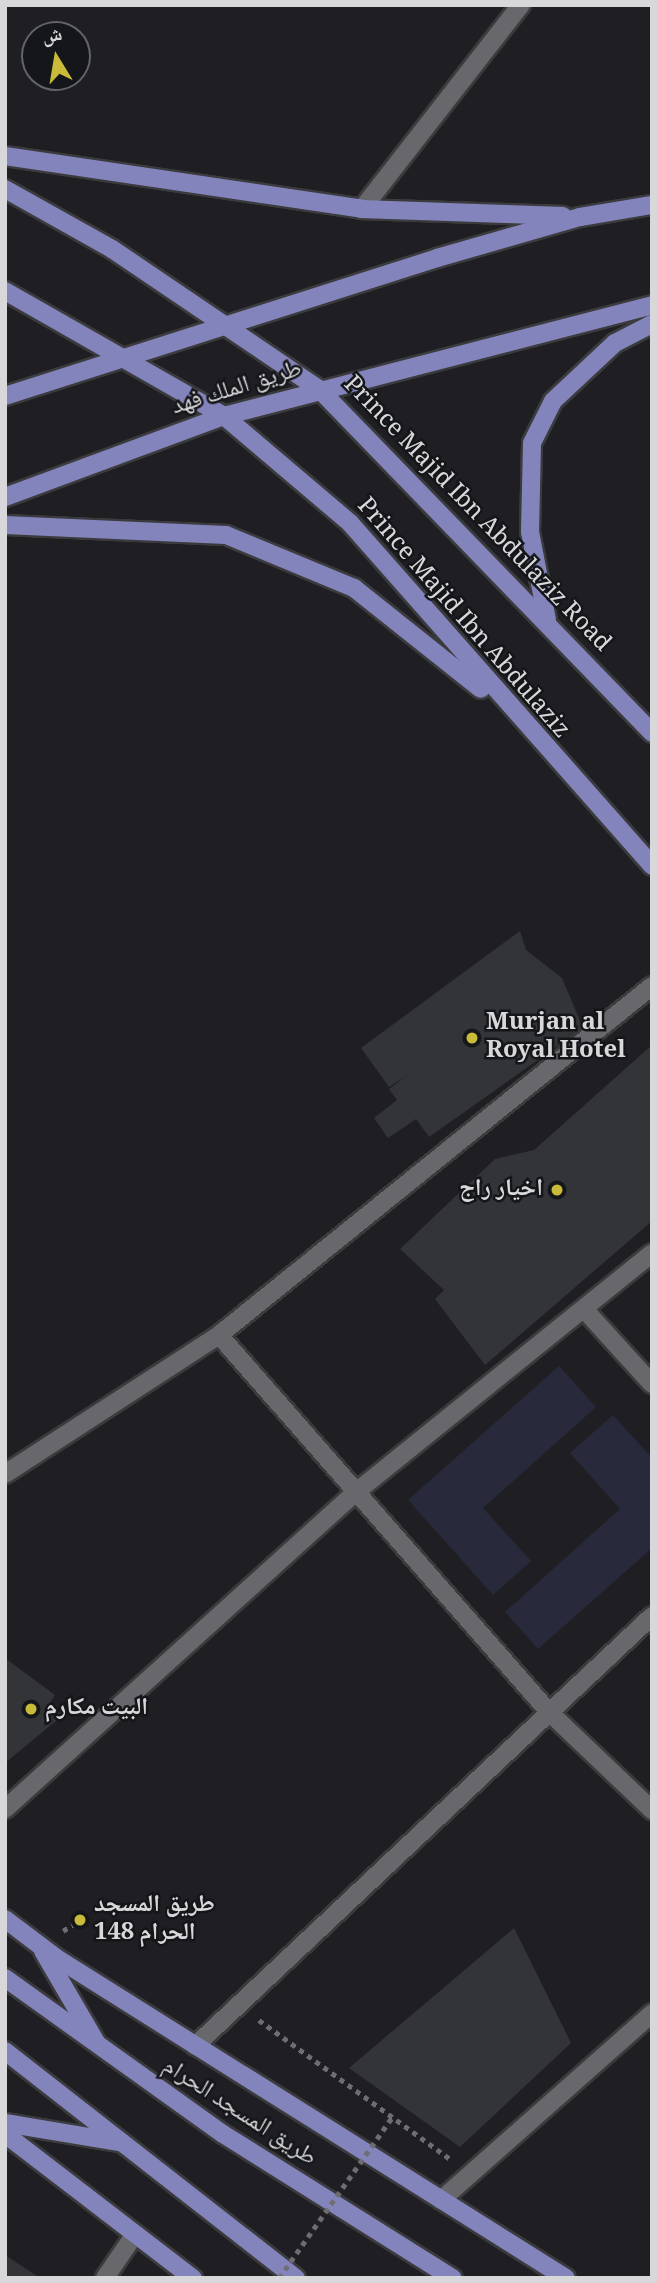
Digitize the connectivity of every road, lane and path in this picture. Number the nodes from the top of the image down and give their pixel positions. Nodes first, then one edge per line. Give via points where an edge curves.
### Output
1 (521, 5) edge
2 (5, 156) edge
3 (5, 189) edge
4 (652, 205) edge
5 (362, 209) junction
6 (580, 217) junction
7 (5, 291) edge
8 (652, 305) edge
9 (227, 324) junction
10 (652, 324) edge
11 (128, 356) junction
12 (319, 389) junction
13 (5, 396) edge
14 (223, 416) junction
15 (5, 497) edge
16 (5, 525) edge
17 (547, 620) junction
18 (513, 715) junction
19 (652, 733) edge
20 (652, 866) edge
21 (652, 986) edge
22 (652, 1253) edge
23 (584, 1309) junction
24 (219, 1335) junction
25 (652, 1384) edge
26 (5, 1474) edge
27 (356, 1492) junction
28 (652, 1616) edge
29 (548, 1711) junction
30 (5, 1809) edge
31 (652, 1810) edge
32 (5, 1919) edge
33 (40, 1946) junction
34 (5, 1978) edge
35 (238, 2005) junction
36 (652, 2013) edge
37 (195, 2046) junction
38 (99, 2049) junction
39 (5, 2051) edge
40 (392, 2117) junction
41 (5, 2123) edge
42 (5, 2134) edge
43 (120, 2142) junction
44 (471, 2174) junction
45 (441, 2200) junction
46 (135, 2234) junction
47 (105, 2278) edge
48 (193, 2278) edge
49 (279, 2278) edge
50 (296, 2278) edge
51 (453, 2278) edge
52 (566, 2278) edge

1 - 5 street
2 - 5 main road
3 - 9 main road, Prince Majid Ibn Abdulaziz Road
4 - 6 main road
5 - 6 main road
6 - 9 main road
7 - 11 main road, Prince Majid Ibn Abdulaziz
8 - 12 main road, طريق الملك فهد
9 - 11 main road
9 - 12 main road, Prince Majid Ibn Abdulaziz Road
10 - 17 main road via 615,343 552,401 532,443 530,532
11 - 13 main road
11 - 14 main road, Prince Majid Ibn Abdulaziz
12 - 14 main road, طريق الملك فهد
12 - 17 main road, Prince Majid Ibn Abdulaziz Road
14 - 15 main road, طريق الملك فهد
14 - 18 main road, Prince Majid Ibn Abdulaziz via 350,523
16 - 18 main road via 226,535 354,588
17 - 19 main road, Prince Majid Ibn Abdulaziz Road
18 - 20 main road, Prince Majid Ibn Abdulaziz
21 - 24 street
22 - 23 street
23 - 25 street
23 - 27 street
24 - 26 street
24 - 27 street
27 - 29 street
27 - 30 street
28 - 29 street
29 - 31 street
29 - 35 street
32 - 33 main road
33 - 37 main road
33 - 38 main road
34 - 38 main road, طريق المسجد الحرام
35 - 37 street
35 - 40 path
36 - 44 street
37 - 45 main road
38 - 51 main road, طريق المسجد الحرام
39 - 43 main road
40 - 44 path
40 - 49 path, bridge
41 - 43 main road
42 - 46 main road
43 - 50 main road
44 - 45 street
45 - 52 main road
46 - 47 street
46 - 48 main road

